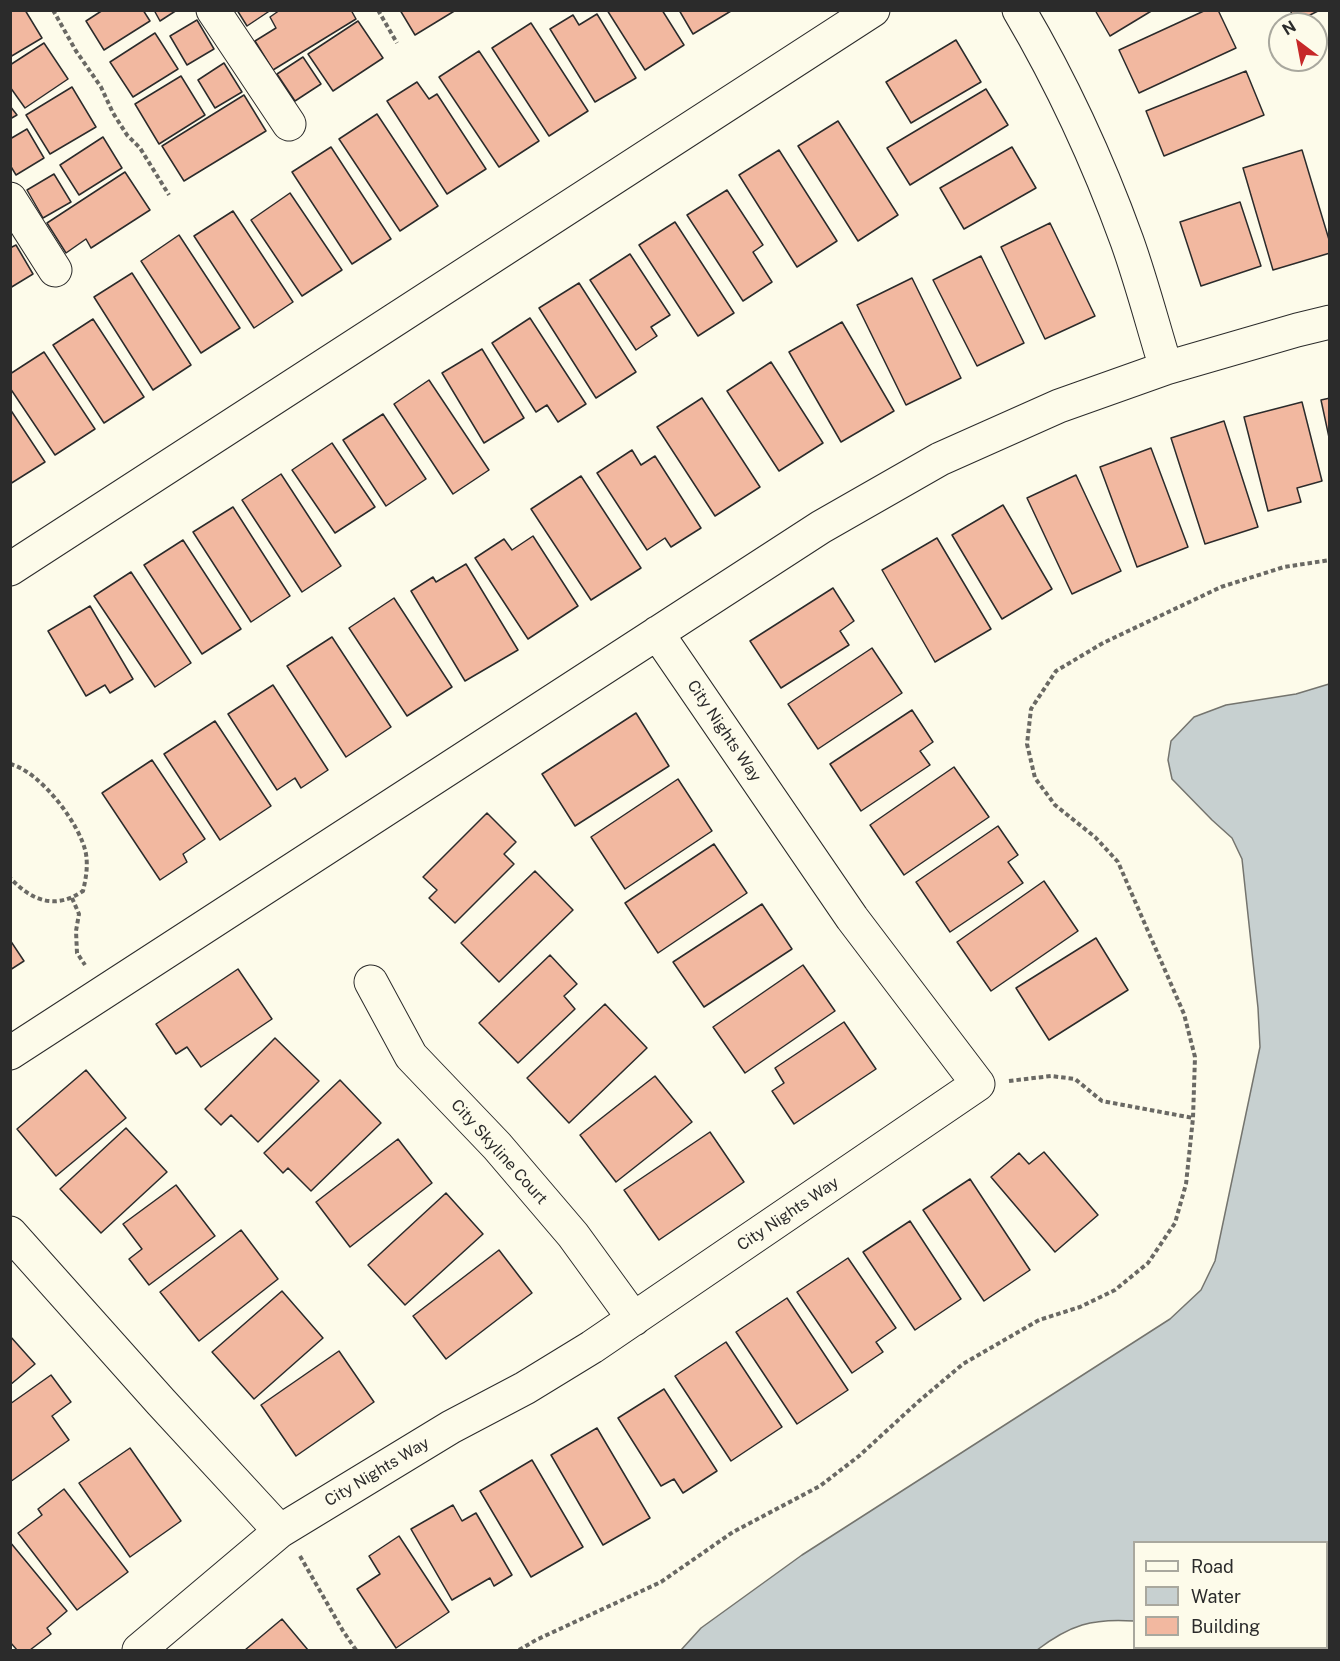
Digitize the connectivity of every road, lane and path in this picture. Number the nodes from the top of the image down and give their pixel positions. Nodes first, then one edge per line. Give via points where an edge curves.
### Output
1 (53, 10) edge
2 (213, 10) edge
3 (378, 10) edge
4 (873, 10) edge
5 (1019, 10) edge
6 (396, 43) dead end
7 (289, 124) dead end
8 (169, 195) dead end
9 (10, 199) edge
10 (55, 270) dead end
11 (1329, 322) edge
12 (1166, 368) junction
13 (1329, 560) edge
14 (10, 569) edge
15 (657, 633) junction
16 (10, 764) edge
17 (10, 878) edge
18 (72, 898) junction
19 (371, 982) dead end
20 (102, 994) junction
21 (10, 1053) edge
22 (978, 1084) junction
23 (1193, 1118) junction
24 (10, 1233) edge
25 (634, 1319) junction
26 (280, 1531) junction
27 (139, 1650) edge
28 (356, 1650) edge
29 (519, 1650) edge

1 - 8 path via 113,113
2 - 7 street
3 - 6 path
4 - 14 street
5 - 12 street via 1089,146 1127,242
9 - 10 street
11 - 12 street
12 - 15 street via 1059,406 940,459 821,527
13 - 23 path via 1284,567 1221,587 1103,643 1056,671 1031,709 1027,744 1035,778 1054,805 1095,837 1118,862 1184,1014 1195,1057
15 - 20 street
15 - 22 street, City Nights Way via 852,918
16 - 18 path via 30,772 46,788 64,810 86,852 83,891
17 - 18 path via 37,898 56,902
18 - 20 path via 79,914 77,953
19 - 25 street, City Skyline Court via 411,1056 497,1146 573,1235
20 - 21 street
22 - 23 path via 1051,1076 1075,1079 1102,1101
22 - 25 street, City Nights Way
23 - 29 path via 1186,1184 1175,1223 1148,1263 1115,1290 1039,1320 963,1364 859,1456 820,1485 733,1532 661,1582
24 - 26 street
25 - 26 street, City Nights Way via 525,1388 451,1427
26 - 27 street, City Nights Way
26 - 28 path via 306,1562

